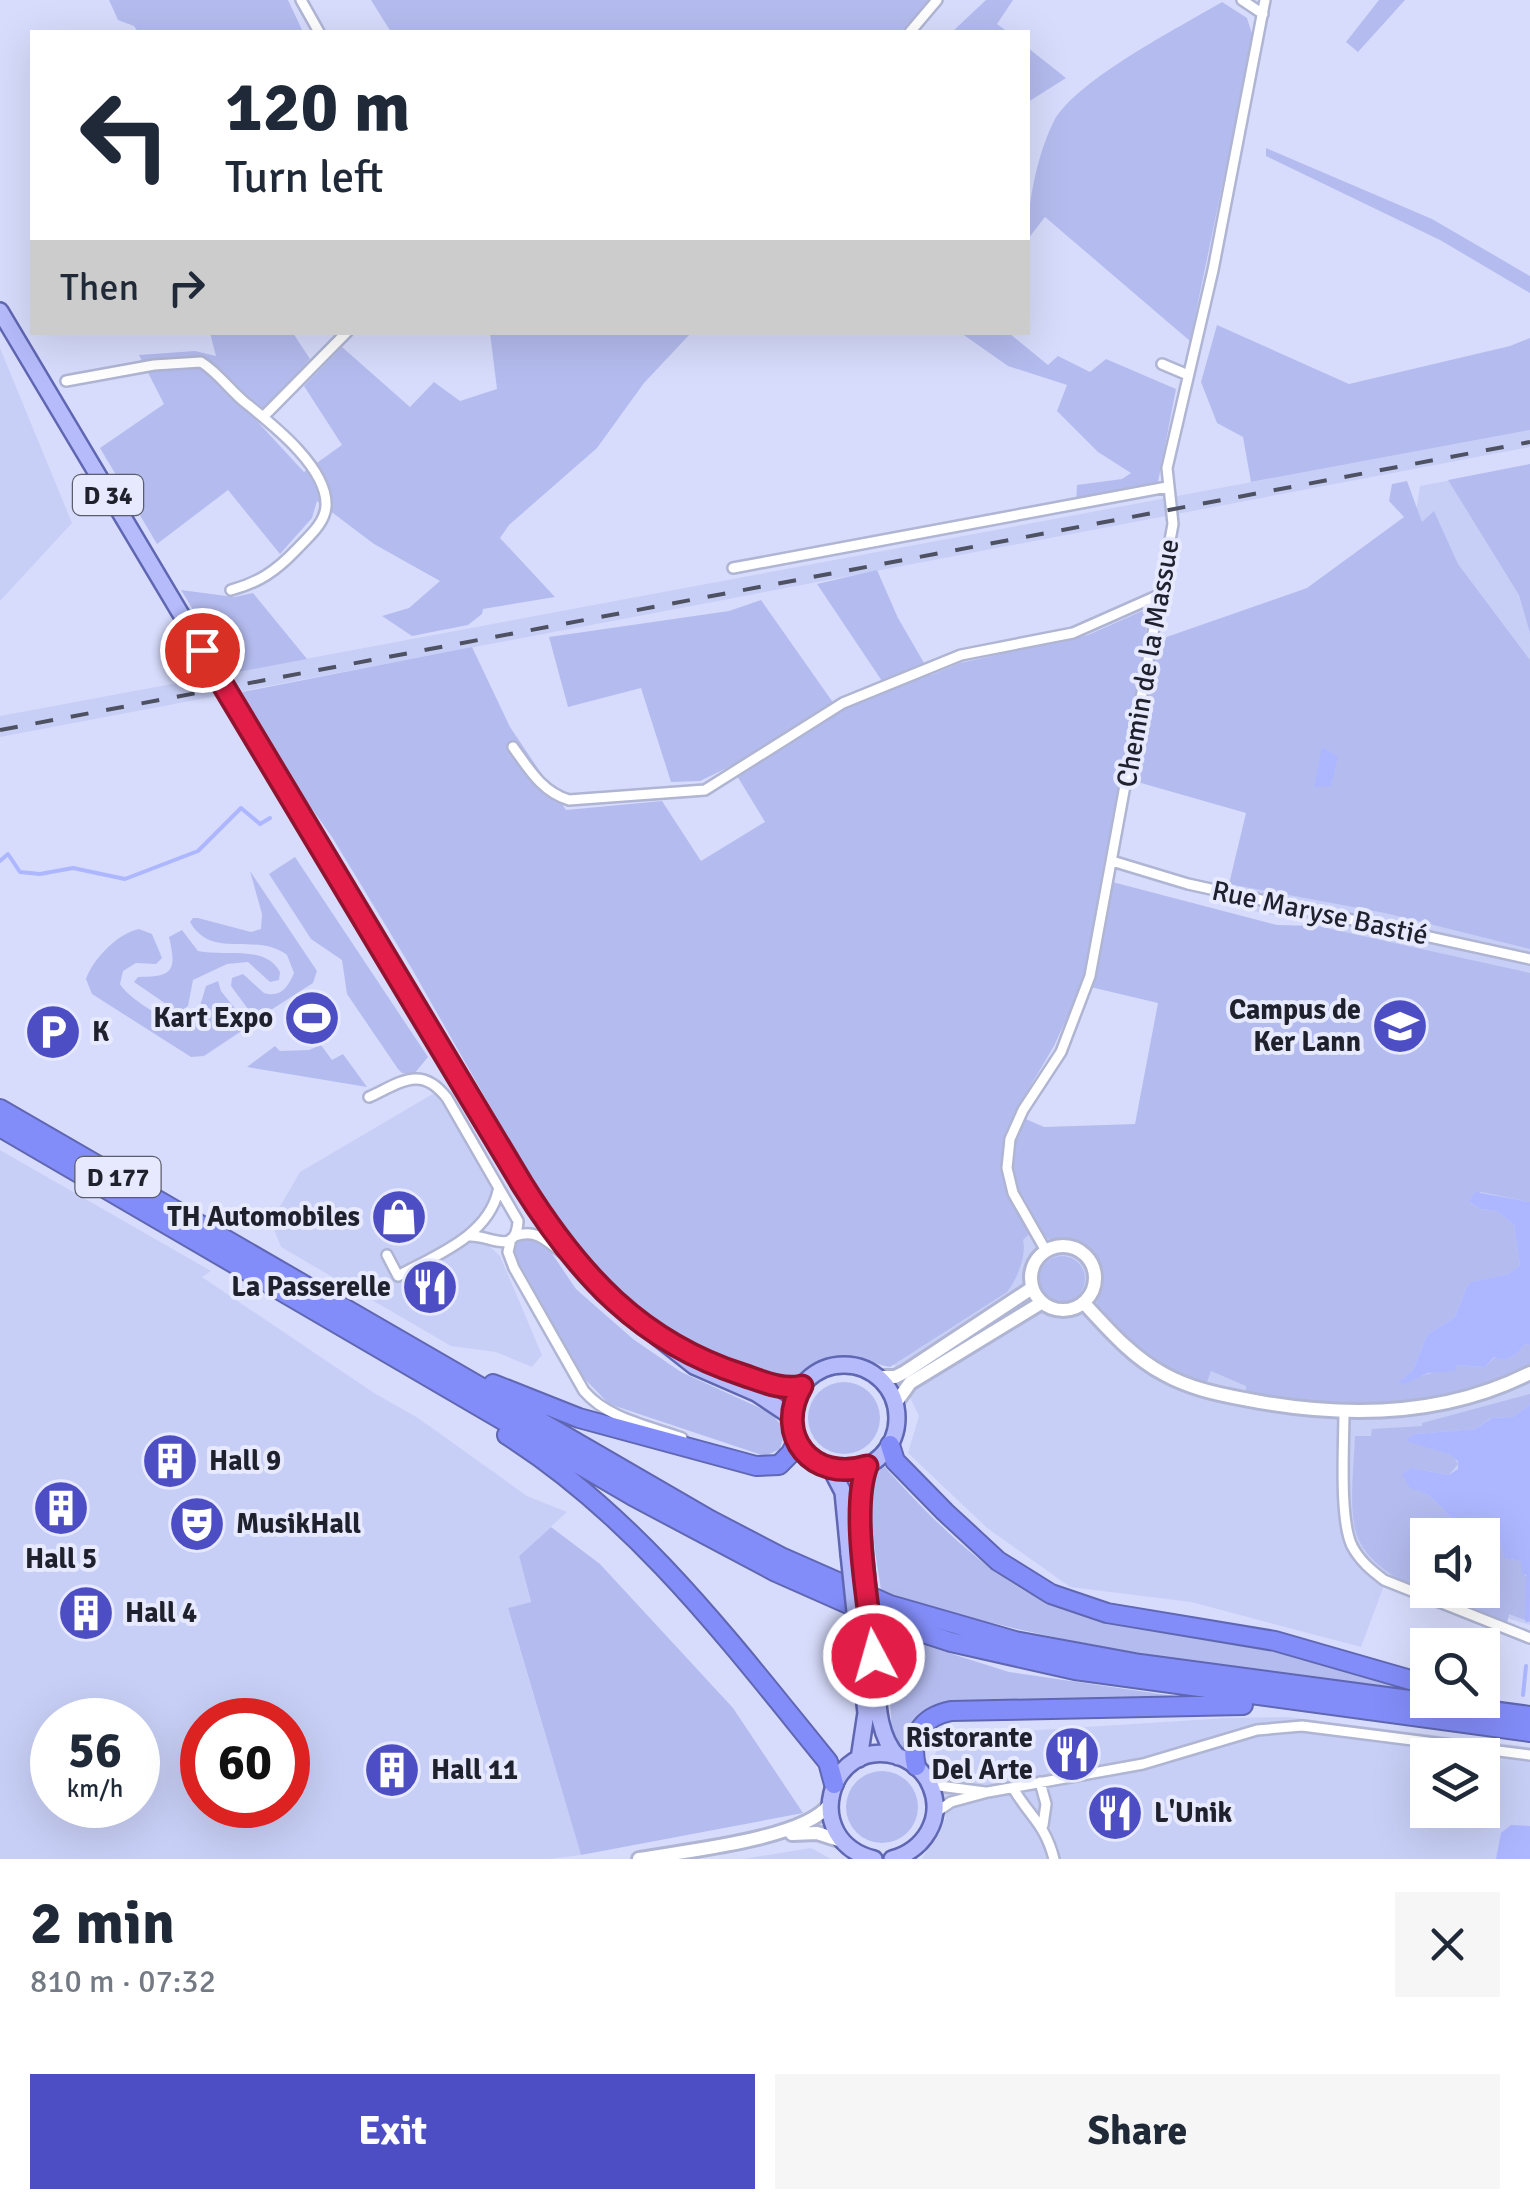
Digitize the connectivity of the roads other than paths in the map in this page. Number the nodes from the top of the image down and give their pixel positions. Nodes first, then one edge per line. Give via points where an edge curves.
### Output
1 (301, 0) edge
2 (937, 0) edge
3 (1242, 0) edge
4 (1265, 0) edge
5 (1263, 14) junction
6 (317, 30) edge
7 (912, 30) edge
8 (0, 312) edge
9 (344, 335) edge
10 (1162, 364) dead end
11 (1188, 375) junction
12 (66, 381) dead end
13 (264, 416) junction
14 (1167, 488) junction
15 (734, 568) dead end
16 (231, 590) dead end
17 (1159, 594) junction
18 (513, 747) dead end
19 (1112, 861) junction
20 (1530, 959) edge
21 (369, 1097) dead end
22 (0, 1108) edge
23 (0, 1127) edge
24 (0, 1139) edge
25 (499, 1188) junction
26 (493, 1208) junction
27 (509, 1208) junction
28 (482, 1223) junction
29 (470, 1236) junction
30 (486, 1236) junction
31 (513, 1238) junction
32 (1046, 1250) junction
33 (232, 1252) junction
34 (387, 1255) dead end
35 (573, 1257) junction
36 (1032, 1288) junction
37 (1041, 1303) junction
38 (1084, 1303) junction
39 (660, 1339) junction
40 (1530, 1373) edge
41 (878, 1377) junction
42 (802, 1386) junction
43 (895, 1404) junction
44 (1344, 1411) junction
45 (792, 1416) junction
46 (796, 1440) junction
47 (890, 1445) junction
48 (740, 1460) junction
49 (867, 1466) junction
50 (831, 1469) junction
51 (857, 1556) junction
52 (1530, 1638) edge
53 (867, 1653) junction
54 (1410, 1680) edge
55 (1500, 1700) edge
56 (1530, 1706) edge
57 (1530, 1716) edge
58 (1530, 1735) edge
59 (898, 1756) junction
60 (1530, 1756) edge
61 (859, 1759) junction
62 (916, 1766) junction
63 (1040, 1782) junction
64 (834, 1784) junction
65 (930, 1784) junction
66 (1013, 1788) junction
67 (988, 1792) junction
68 (829, 1805) junction
69 (935, 1814) junction
70 (1042, 1826) junction
71 (770, 1835) junction
72 (842, 1840) junction
73 (910, 1855) edge
74 (639, 1859) edge
75 (874, 1859) edge
76 (892, 1859) edge
77 (1054, 1859) edge

1 - 6 street
2 - 7 street
3 - 5 street
4 - 5 street, Chemin de la Massue
5 - 11 street, Chemin de la Massue
8 - 35 main road, D 34 via 518,1178
9 - 13 street
10 - 11 street
11 - 14 street, Chemin de la Massue
12 - 13 street via 196,361
13 - 16 street via 306,460 326,508 315,530 279,567
14 - 15 street
14 - 17 street, Chemin de la Massue via 1173,524
17 - 18 street via 1073,633 961,655 843,703 705,790 569,800 539,783
17 - 19 street, Chemin de la Massue
19 - 20 street, Rue Maryse Bastié via 1188,884
19 - 32 street, Chemin de la Massue via 1075,1018 1010,1139 1013,1193
21 - 25 street via 410,1078 433,1083
22 - 33 highway, D 177
23 - 33 highway, D 177
24 - 33 highway
25 - 26 street
25 - 27 street
26 - 27 street
26 - 28 street
27 - 31 street via 518,1221
28 - 29 street
28 - 30 street
29 - 30 street
29 - 34 street via 398,1276
30 - 31 street via 498,1243
31 - 35 street via 540,1236
31 - 48 street via 508,1252 514,1268 590,1398 614,1414
32 - 36 street via 1031,1270
32 - 38 street via 1074,1248 1091,1262 1094,1284
33 - 48 highway via 512,1393 579,1418
33 - 57 highway, D 177 via 710,1520 890,1605 1015,1642 1107,1660
33 - 58 highway, D 177 via 702,1534 889,1622 1074,1670
33 - 64 highway via 595,1498 730,1641 828,1762
35 - 39 main road, D 34 via 602,1292
36 - 37 street
36 - 41 street via 905,1372
37 - 38 street via 1066,1311
37 - 43 street via 910,1383
38 - 44 street via 1144,1362 1190,1386
39 - 42 main road, D 34 via 735,1373
39 - 45 main road, D 34 via 694,1366
40 - 44 street via 1444,1403
41 - 42 main road via 838,1366
41 - 43 main road
42 - 45 main road
43 - 47 main road
44 - 52 street via 1346,1526 1366,1566 1384,1580
45 - 46 main road
46 - 48 highway via 778,1465
46 - 50 main road via 810,1459
47 - 49 main road
47 - 54 highway via 895,1461 998,1562 1051,1594 1107,1613 1275,1642
49 - 50 main road
49 - 51 main road
50 - 51 main road via 844,1492
51 - 53 main road, bridge
53 - 59 main road via 886,1740
53 - 61 main road
55 - 56 highway
58 - 62 highway via 1225,1703 951,1711 920,1727 913,1744
59 - 61 main road
59 - 62 main road
60 - 63 street via 1302,1726 1257,1730 1143,1764
61 - 64 main road
62 - 65 main road
63 - 66 street
63 - 70 street
64 - 68 main road
65 - 67 street
65 - 69 main road
66 - 67 street
66 - 70 street
67 - 69 street via 950,1802
68 - 71 street via 806,1824
68 - 72 main road
69 - 73 main road
70 - 77 street
71 - 72 street via 817,1833
71 - 74 street
72 - 75 main road
73 - 76 main road

